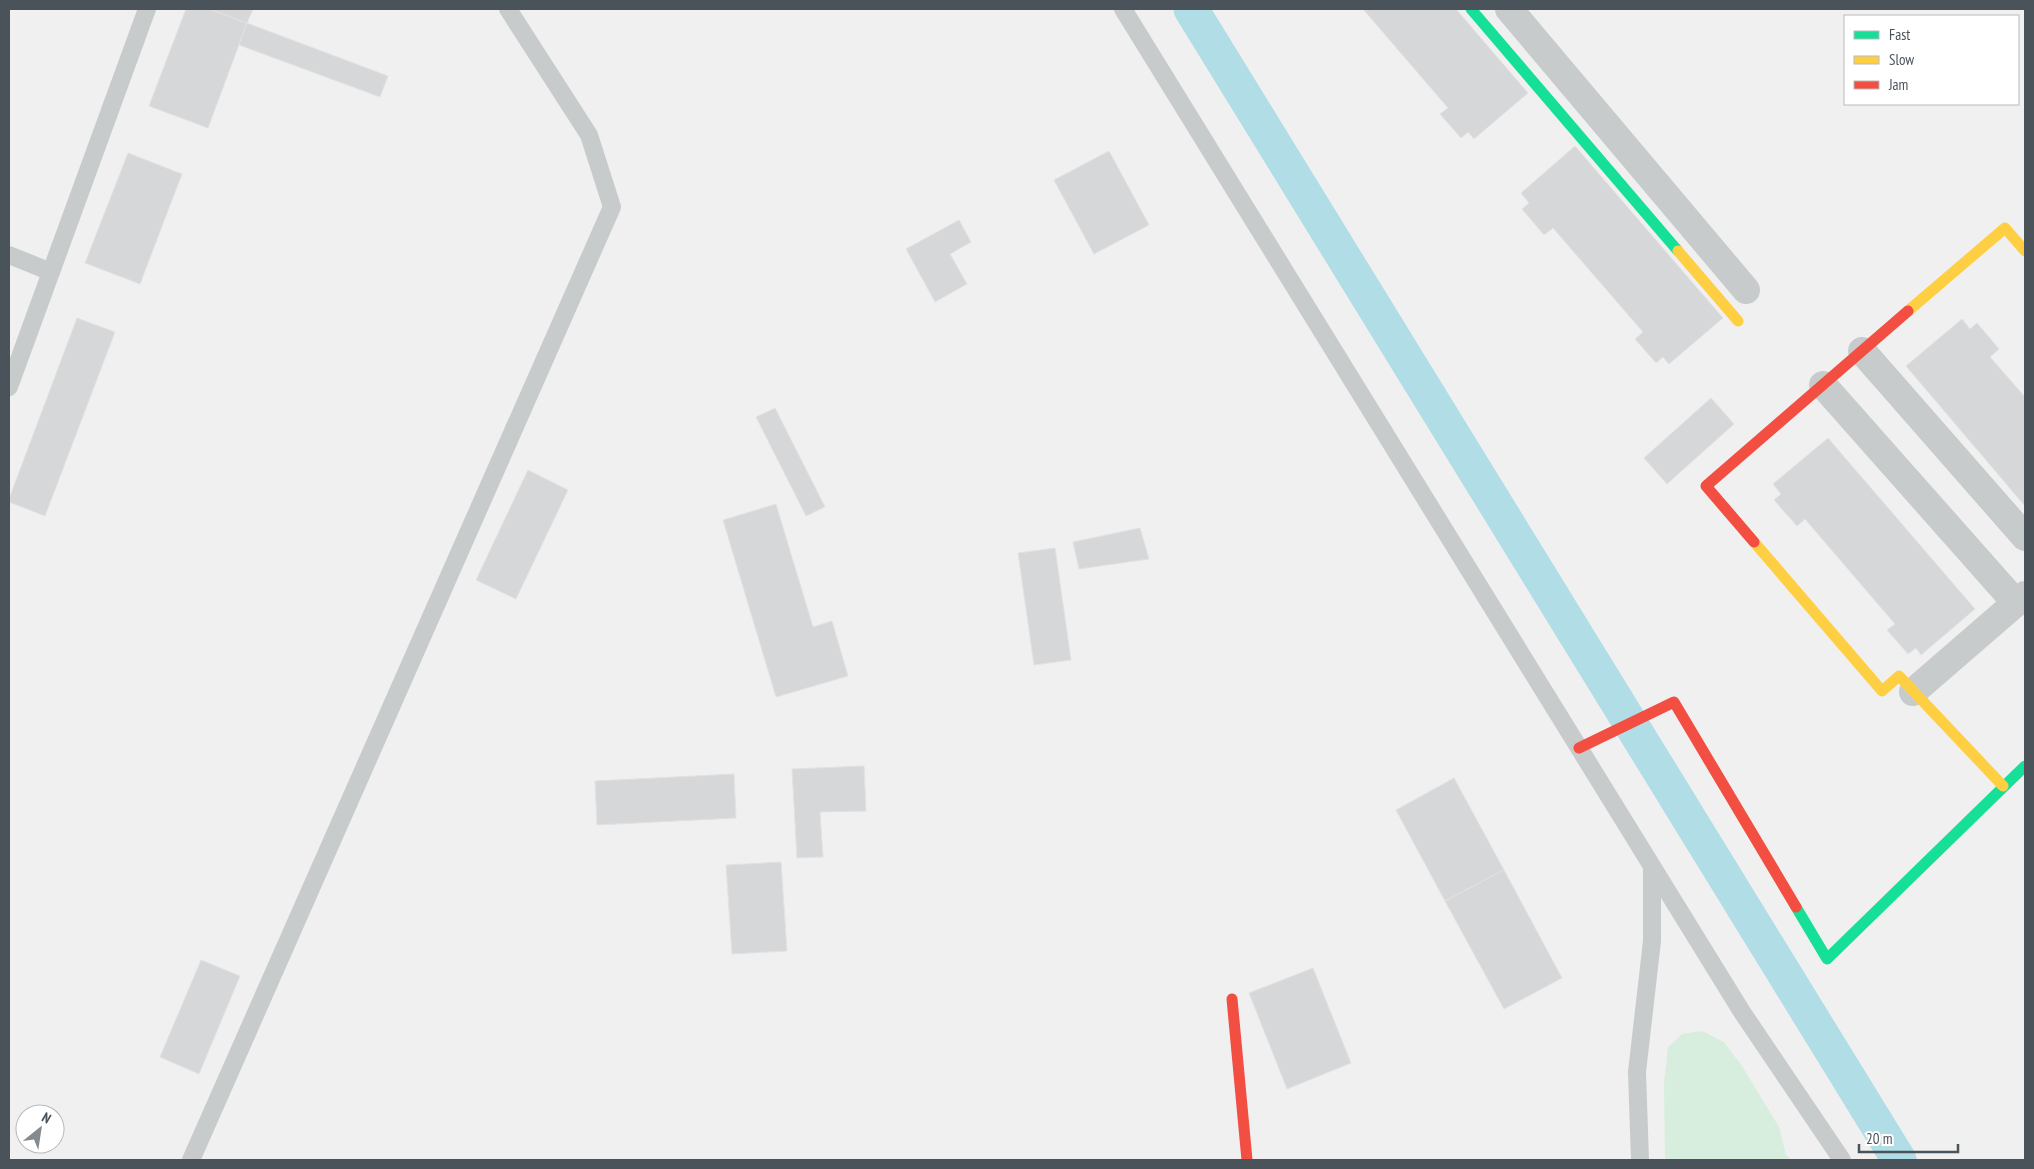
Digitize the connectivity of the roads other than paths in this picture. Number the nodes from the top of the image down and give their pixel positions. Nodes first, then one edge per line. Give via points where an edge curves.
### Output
1 (147, 9) edge
2 (508, 9) edge
3 (1123, 9) edge
4 (1471, 9) edge
5 (1509, 9) edge
6 (2025, 251) edge
7 (9, 255) edge
8 (51, 272) junction
9 (1746, 290) dead end
10 (1738, 321) dead end
11 (1862, 351) junction
12 (1823, 385) junction
13 (9, 387) edge
14 (2025, 537) edge
15 (2020, 599) edge
16 (1913, 692) junction
17 (1579, 748) junction
18 (2019, 774) edge
19 (1652, 867) junction
20 (1232, 998) dead end
21 (191, 1160) edge
22 (1247, 1160) edge
23 (1640, 1160) edge
24 (1842, 1160) edge

1 - 8 lane
2 - 21 lane via 589,134 612,207
3 - 17 lane
4 - 10 street
5 - 9 street
6 - 11 street via 2005,228
7 - 8 lane
8 - 13 lane
11 - 12 street
11 - 14 street
12 - 15 street
12 - 16 street via 1706,486 1882,691 1899,676
15 - 16 street
16 - 18 street
17 - 18 street via 1674,702 1827,959
17 - 19 lane
19 - 23 lane via 1652,941 1637,1072
19 - 24 lane via 1742,1012
20 - 22 street

